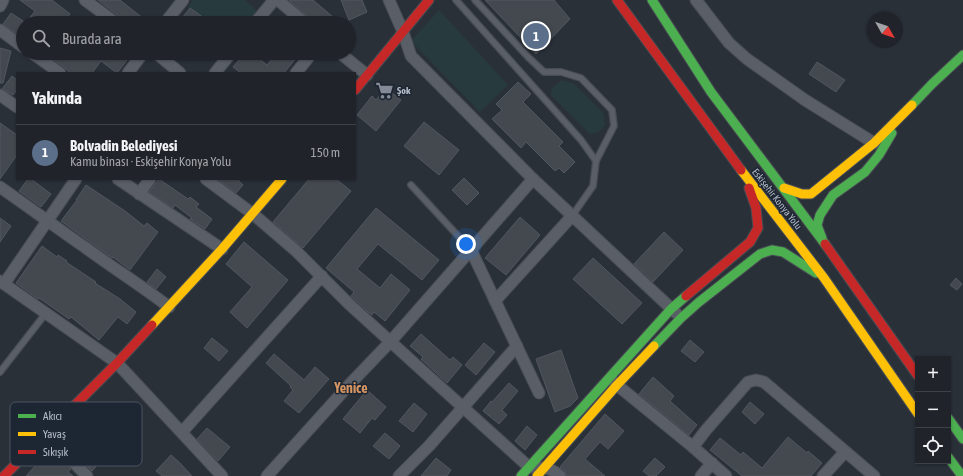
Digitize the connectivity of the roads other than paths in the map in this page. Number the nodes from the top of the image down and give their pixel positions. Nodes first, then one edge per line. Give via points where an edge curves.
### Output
1 (3, 0) edge
2 (84, 0) edge
3 (183, 0) edge
4 (274, 0) edge
5 (278, 0) edge
6 (389, 0) edge
7 (429, 0) edge
8 (456, 0) edge
9 (475, 0) edge
10 (617, 0) edge
11 (652, 0) edge
12 (702, 2) edge
13 (0, 6) edge
14 (106, 16) edge
15 (170, 16) edge
16 (261, 16) edge
17 (297, 16) edge
18 (0, 30) edge
19 (402, 32) junction
20 (16, 42) edge
21 (963, 55) edge
22 (42, 60) edge
23 (138, 60) edge
24 (164, 60) edge
25 (225, 60) edge
26 (306, 60) edge
27 (348, 60) edge
28 (59, 72) edge
29 (129, 72) edge
30 (179, 72) edge
31 (215, 72) edge
32 (297, 72) edge
33 (367, 76) junction
34 (356, 89) edge
35 (0, 95) edge
36 (16, 106) edge
37 (901, 116) junction
38 (874, 143) junction
39 (596, 161) junction
40 (743, 173) junction
41 (533, 179) junction
42 (75, 180) edge
43 (119, 180) edge
44 (149, 180) edge
45 (207, 180) edge
46 (281, 180) edge
47 (411, 185) dead end
48 (0, 187) edge
49 (784, 188) junction
50 (139, 194) junction
51 (253, 214) junction
52 (572, 216) junction
53 (47, 220) junction
54 (823, 241) junction
55 (222, 249) junction
56 (470, 250) junction
57 (322, 276) junction
58 (824, 278) junction
59 (2, 282) edge
60 (495, 301) junction
61 (169, 307) junction
62 (671, 309) junction
63 (46, 313) junction
64 (681, 318) junction
65 (391, 341) junction
66 (517, 346) junction
67 (117, 363) junction
68 (0, 372) edge
69 (915, 372) edge
70 (609, 377) junction
71 (617, 385) junction
72 (539, 394) dead end
73 (78, 402) edge
74 (463, 407) junction
75 (915, 410) edge
76 (951, 422) edge
77 (182, 432) junction
78 (963, 439) edge
79 (693, 447) junction
80 (845, 452) junction
81 (951, 460) edge
82 (712, 463) junction
83 (14, 466) edge
84 (77, 466) edge
85 (530, 467) junction
86 (541, 472) edge
87 (4, 476) edge
88 (87, 476) edge
89 (222, 476) edge
90 (267, 476) edge
91 (399, 476) edge
92 (521, 476) edge
93 (560, 476) edge
94 (701, 476) edge
95 (726, 476) edge
96 (823, 476) edge
97 (874, 476) edge
98 (962, 476) edge

1 - 13 street
2 - 14 street
3 - 15 street
4 - 16 street
5 - 17 street
6 - 19 street
7 - 19 main road
8 - 39 lane
9 - 39 lane via 544,72 561,72 581,78 612,110 614,126
10 - 40 main road, Eskişehir Konya Yolu
11 - 49 main road, Eskişehir Konya Yolu via 711,92
12 - 38 street via 729,43 748,59 805,100
18 - 20 street
19 - 33 main road
19 - 41 street via 410,56
21 - 37 main road
22 - 28 street
23 - 29 street
24 - 30 street
25 - 31 street
26 - 32 street
27 - 33 street
33 - 34 main road
35 - 36 street
37 - 38 main road
37 - 54 main road via 879,155 865,172 833,195 820,215 817,226
38 - 49 main road via 811,194
39 - 52 lane via 593,186
40 - 58 main road, Eskişehir Konya Yolu
40 - 62 main road via 756,208 758,228 750,242
41 - 52 street
41 - 56 street
42 - 53 street
43 - 50 street
44 - 50 street
45 - 51 street
46 - 51 main road
47 - 56 lane
48 - 53 street
49 - 54 main road, Eskişehir Konya Yolu
50 - 55 street
51 - 55 main road
51 - 57 street
52 - 60 street
52 - 62 street
53 - 59 street
53 - 61 street
54 - 69 main road, Eskişehir Konya Yolu
55 - 61 main road
56 - 60 street
56 - 65 street
57 - 65 street
57 - 77 street
58 - 64 main road via 783,252 772,250 760,254
58 - 75 main road, Eskişehir Konya Yolu
59 - 63 street
60 - 66 street
61 - 67 main road
62 - 64 street
62 - 70 main road
63 - 67 street
63 - 68 lane
64 - 71 main road
65 - 74 street
65 - 90 street
66 - 72 street
66 - 74 street
67 - 73 main road
67 - 77 street
70 - 71 street
70 - 85 main road
71 - 79 street
71 - 86 main road
74 - 85 street
74 - 91 street
76 - 78 main road
77 - 89 street
79 - 80 street via 748,382 756,380 764,382
79 - 82 street
80 - 96 street
80 - 97 street
81 - 98 main road
82 - 94 street
82 - 95 street
83 - 87 main road
84 - 88 street
85 - 86 street
85 - 92 main road
86 - 93 street via 555,471

